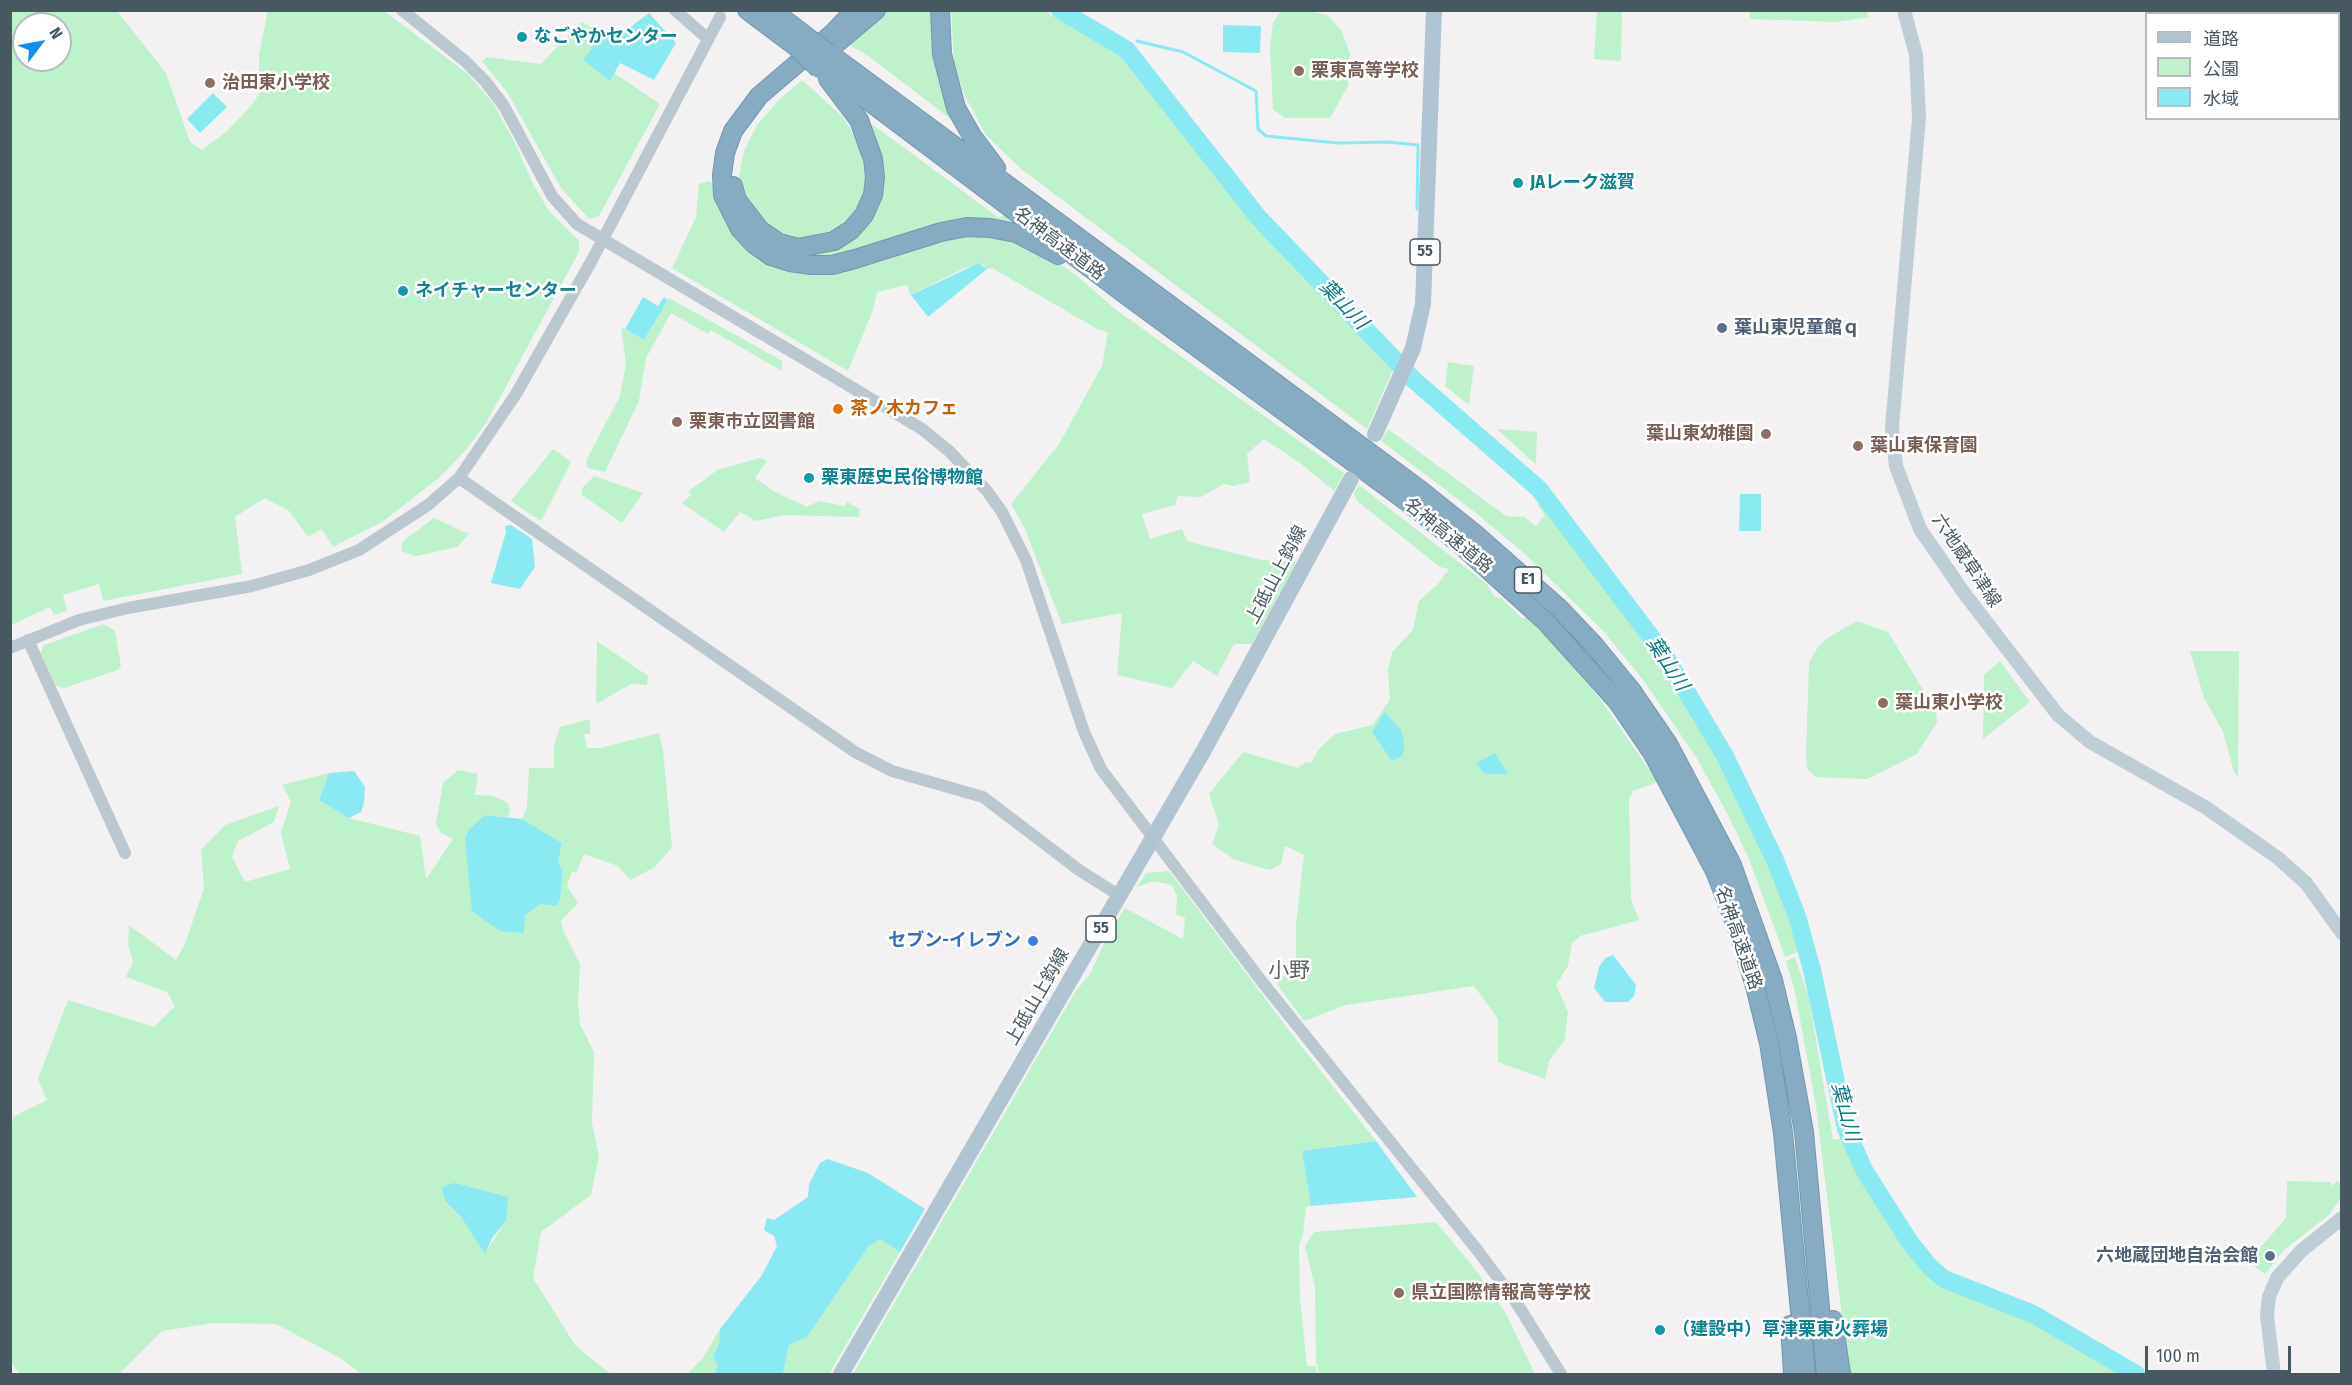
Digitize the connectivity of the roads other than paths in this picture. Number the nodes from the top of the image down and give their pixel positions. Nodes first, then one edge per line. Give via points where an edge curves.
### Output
1 (402, 10) edge
2 (675, 10) edge
3 (747, 10) edge
4 (772, 10) edge
5 (855, 10) edge
6 (876, 10) edge
7 (940, 10) edge
8 (1434, 10) edge
9 (1904, 10) edge
10 (720, 17) dead end
11 (708, 39) junction
12 (805, 44) junction
13 (824, 63) junction
14 (1016, 191) junction
15 (602, 241) junction
16 (1305, 428) junction
17 (1375, 434) dead end
18 (459, 478) junction
19 (1351, 478) dead end
20 (28, 640) junction
21 (10, 648) edge
22 (1153, 837) junction
23 (125, 853) dead end
24 (1120, 896) junction
25 (2342, 933) edge
26 (1804, 1132) junction
27 (1792, 1210) junction
28 (2342, 1218) edge
29 (841, 1374) edge
30 (1561, 1374) edge
31 (1793, 1374) edge
32 (1806, 1374) edge
33 (1826, 1374) edge
34 (1841, 1374) edge
35 (2274, 1374) edge

1 - 15 street via 485,81 504,106 552,196 577,224
2 - 11 street
3 - 12 highway, 名神高速道路 / E1
4 - 12 highway, 名神高速道路 / E1
5 - 16 highway via 759,96 733,131 725,153 723,195 740,229 754,244 771,256 790,262 832,265 967,227 1016,234 1056,254
6 - 13 highway via 768,104 741,140 733,164 737,200 760,230 779,243 798,248 834,242 851,230 864,215 873,195 875,177 867,139
7 - 14 highway via 942,54 956,108 972,136
8 - 17 main road, 55 via 1423,304 1413,348
9 - 25 main road, 六地蔵草津線 via 1916,56 1919,118 1892,428 1896,466 1920,529 1964,594 2058,715 2090,742 2205,807 2278,858 2306,883
10 - 11 street
11 - 15 street
12 - 13 highway, 名神高速道路 / E1, bridge
13 - 14 highway, 名神高速道路 / E1
13 - 16 highway, 名神高速道路 / E1
14 - 26 highway, 名神高速道路 / E1 via 1419,489 1520,573 1595,646 1668,744 1732,865 1773,980
15 - 18 street via 516,394
15 - 22 street via 922,429 973,475 1002,512 1026,560 1084,732 1101,769
16 - 27 highway, 名神高速道路 / E1 via 1410,504 1516,593 1581,658 1653,754 1715,871 1755,986 1774,1075
18 - 20 street via 388,533 336,560 252,585 89,618
18 - 24 street via 855,752 892,771 983,797
19 - 22 main road, 上砥山上鈎線 / 55
20 - 21 street
20 - 23 street
22 - 24 main road, 上砥山上鈎線 / 55
22 - 30 street via 1263,983 1478,1251
24 - 29 main road, 上砥山上鈎線 / 55
26 - 33 highway, 名神高速道路 / E1
26 - 34 highway
27 - 31 highway via 1787,1269
27 - 32 highway, 名神高速道路 / E1
28 - 35 main road via 2301,1251 2277,1278 2267,1315

